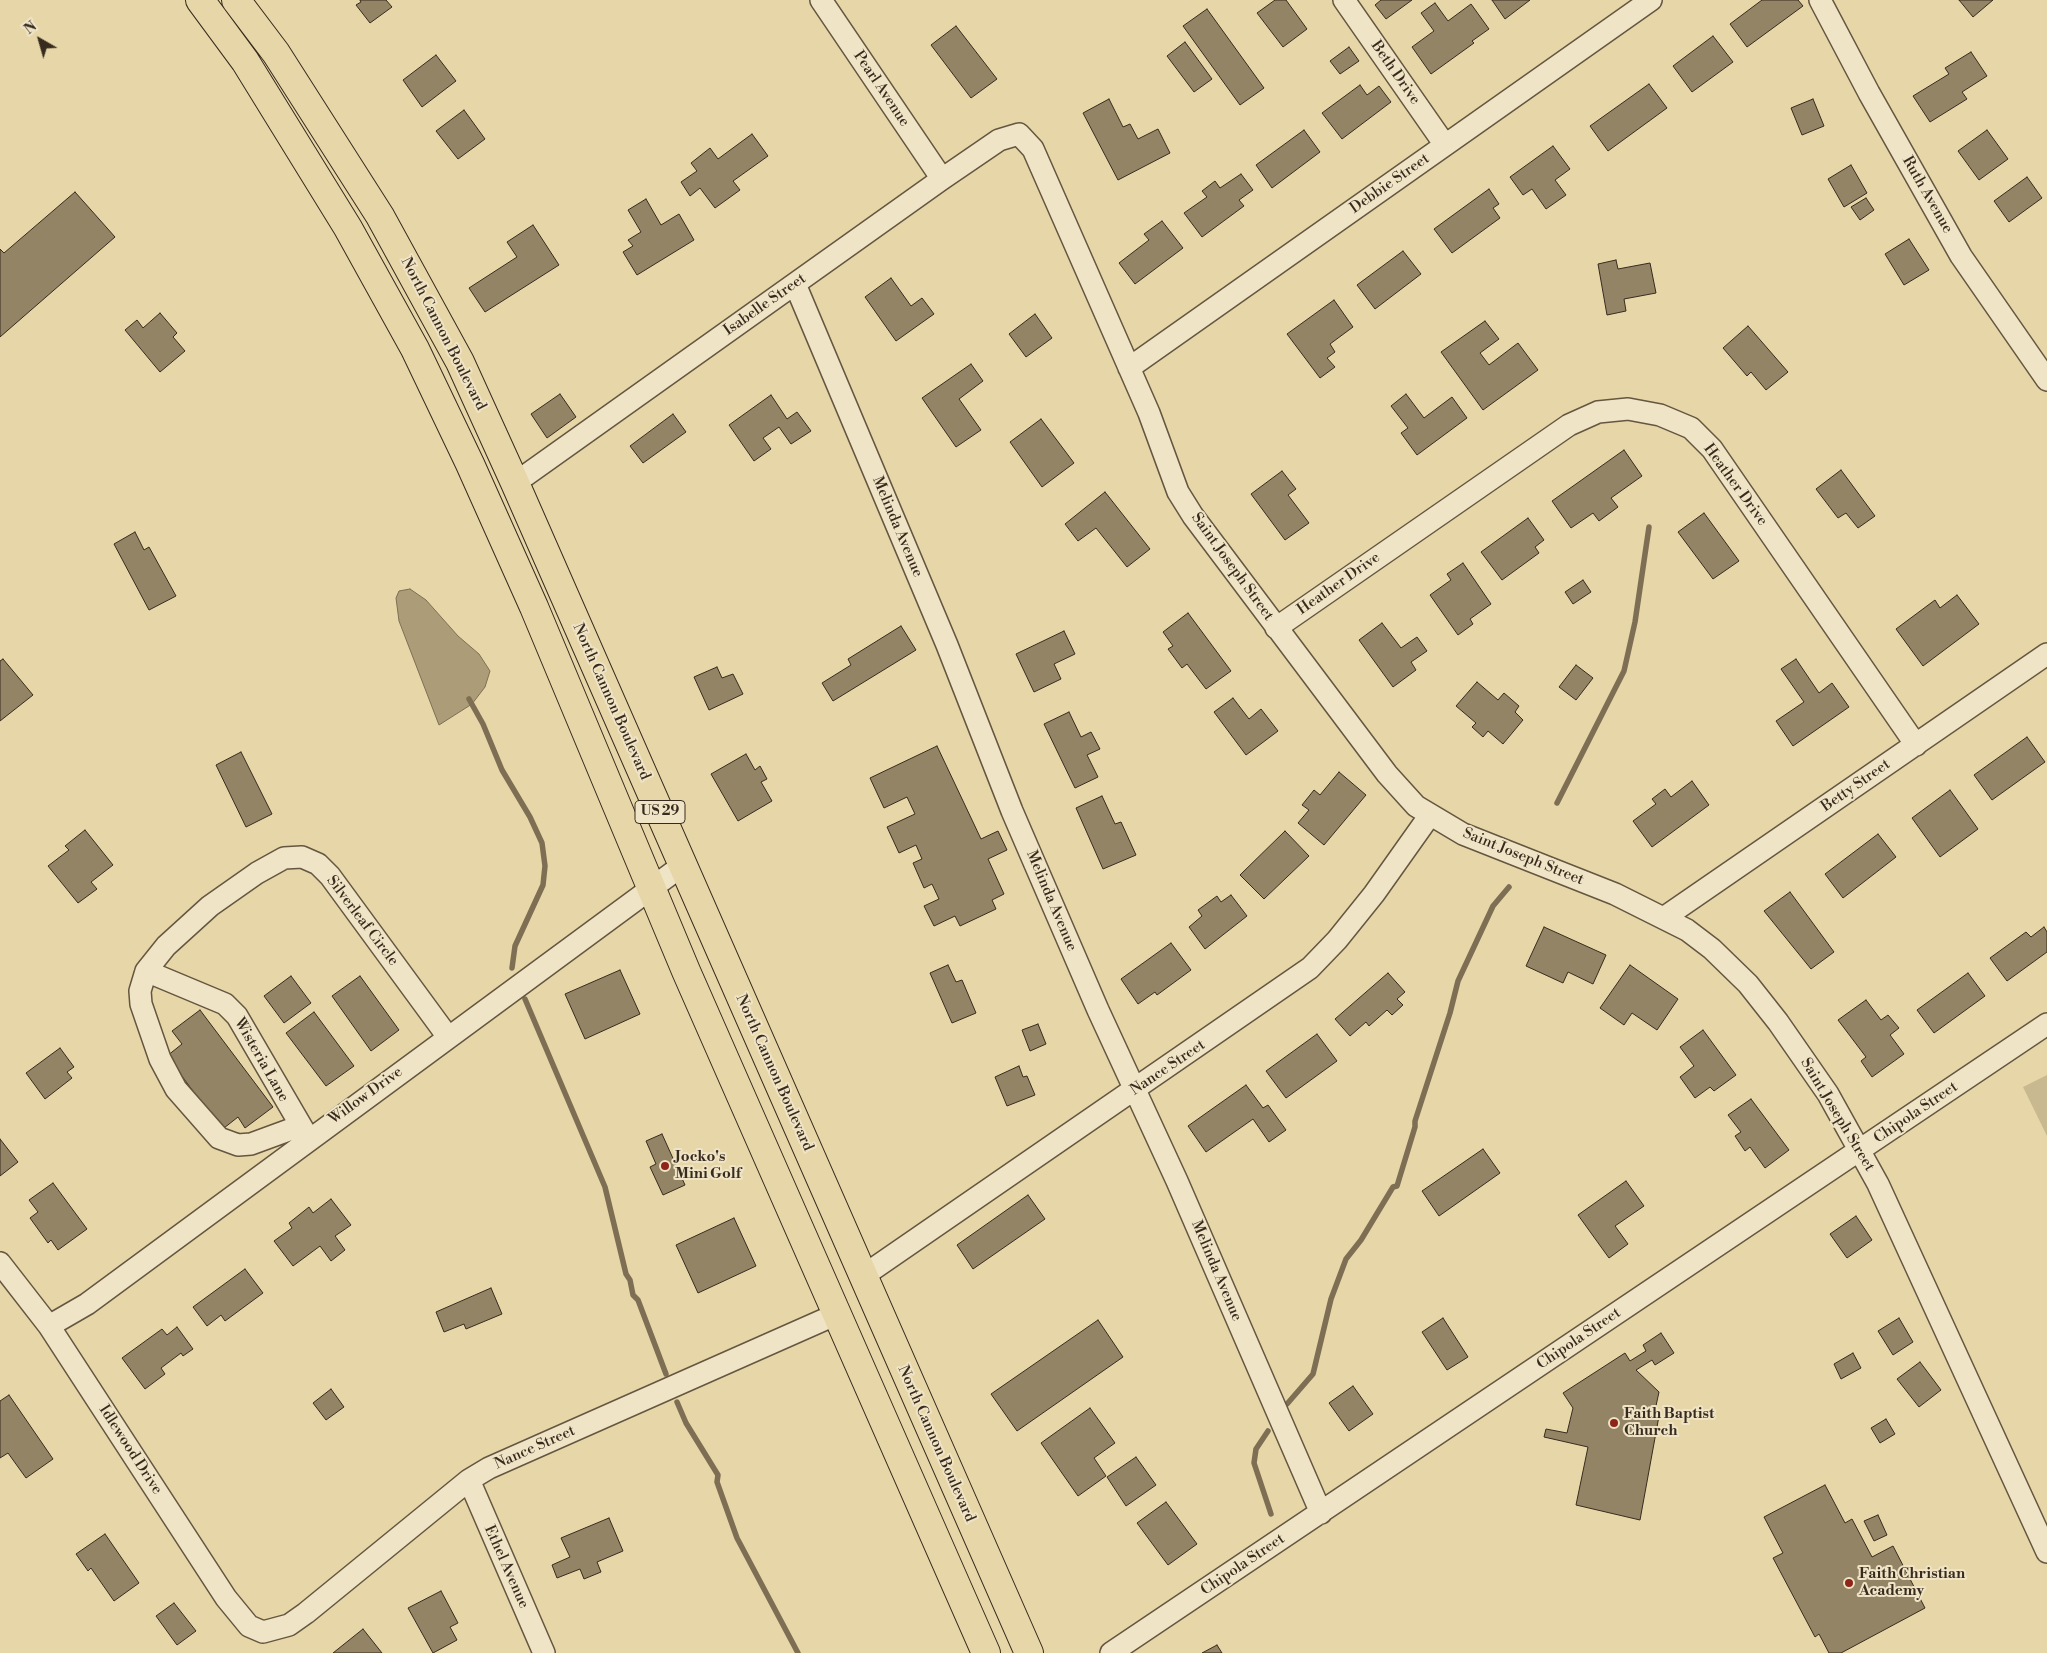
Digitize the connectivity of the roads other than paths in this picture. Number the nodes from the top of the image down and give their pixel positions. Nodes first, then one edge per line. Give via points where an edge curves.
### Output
1 (200, 0) edge
2 (236, 0) edge
3 (820, 0) edge
4 (1344, 0) edge
5 (1652, 0) edge
6 (1820, 0) edge
7 (1019, 134) joint
8 (1445, 145) junction
9 (942, 179) junction
10 (795, 284) junction
11 (1129, 368) junction
12 (2047, 380) edge
13 (515, 483) junction
14 (1276, 628) junction
15 (2047, 654) edge
16 (1916, 745) junction
17 (1430, 815) junction
18 (683, 865) junction
19 (652, 888) junction
20 (1665, 918) junction
21 (146, 971) junction
22 (2047, 1024) edge
23 (448, 1037) junction
24 (1136, 1090) junction
25 (304, 1132) junction
26 (1860, 1151) junction
27 (0, 1263) edge
28 (863, 1276) junction
29 (837, 1314) junction
30 (49, 1326) junction
31 (469, 1480) junction
32 (1321, 1513) junction
33 (2047, 1552) edge
34 (263, 1632) joint
35 (544, 1653) edge
36 (986, 1653) edge
37 (1028, 1653) edge
38 (1111, 1653) edge

1 - 19 main road, US 29 via 245,61 343,220 415,349 534,607
2 - 13 main road, North Cannon Boulevard / US 29 via 276,53 380,216 460,362
3 - 9 street, Pearl Avenue
4 - 8 street, Beth Drive
5 - 8 street, Debbie Street
6 - 12 street, Ruth Avenue via 1868,93 1961,256
7 - 9 street, Isabelle Street via 999,140
7 - 11 street, Saint Joseph Street via 1033,149
8 - 11 street, Debbie Street
9 - 10 street, Isabelle Street
10 - 13 street, Isabelle Street
10 - 24 street, Melinda Avenue via 947,645 1012,811
11 - 14 street, Saint Joseph Street via 1178,492
13 - 18 main road, North Cannon Boulevard / US 29
14 - 16 street, Heather Drive via 1569,426 1598,412 1628,409 1660,415 1691,428 1712,449
14 - 17 street, Saint Joseph Street via 1387,774 1416,806
15 - 16 street, Betty Street
16 - 20 street, Betty Street
17 - 20 street, Saint Joseph Street via 1463,834 1615,894
17 - 24 street, Nance Street via 1374,894 1310,968
18 - 19 street, Willow Drive
18 - 28 main road, North Cannon Boulevard / US 29
19 - 23 street, Willow Drive
19 - 29 main road, US 29
20 - 26 street, Saint Joseph Street via 1712,949 1748,984 1828,1094
21 - 23 street, Silverleaf Circle via 166,946 210,906 284,858 302,857 318,864 330,876
21 - 25 street, Wisteria Lane via 225,1004 237,1016
21 - 25 street, Silverleaf Circle via 140,991 141,1004 160,1059 186,1103 218,1138 238,1145
22 - 26 street, Chipola Street
23 - 25 street, Willow Drive
24 - 28 street, Nance Street
24 - 32 street, Melinda Avenue
25 - 30 street, Willow Drive via 87,1304
26 - 32 street, Chipola Street
26 - 33 street, Saint Joseph Street
27 - 30 street, Idlewood Drive
28 - 37 main road, North Cannon Boulevard / US 29
29 - 31 street, Nance Street via 498,1464
29 - 36 main road, US 29
30 - 34 street, Idlewood Drive via 226,1598 248,1626
31 - 34 street, Nance Street via 306,1613 289,1624
31 - 35 street, Ethel Avenue
32 - 38 street, Chipola Street

